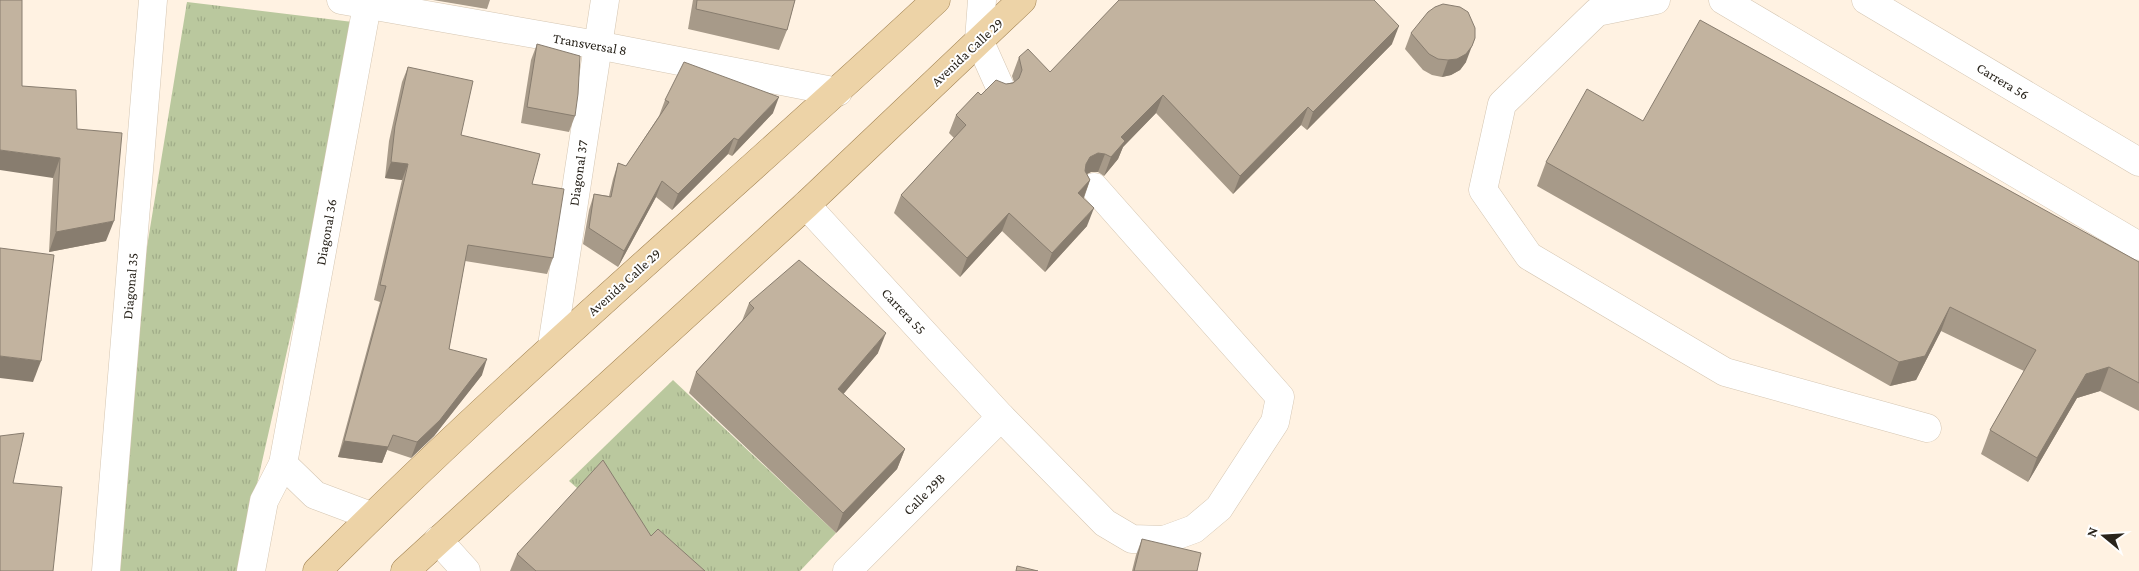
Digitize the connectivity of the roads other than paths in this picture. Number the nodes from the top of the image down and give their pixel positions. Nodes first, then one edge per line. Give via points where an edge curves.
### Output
1 (153, 0) edge
2 (605, 0) edge
3 (936, 0) edge
4 (982, 0) edge
5 (1022, 0) edge
6 (1656, 0) edge
7 (1723, 0) edge
8 (1866, 0) edge
9 (359, 1) edge
10 (979, 40) junction
11 (597, 45) junction
12 (1000, 87) edge
13 (838, 92) junction
14 (2139, 162) edge
15 (1094, 187) dead end
16 (806, 205) junction
17 (2139, 246) edge
18 (552, 346) junction
19 (1001, 417) junction
20 (1927, 428) dead end
21 (283, 464) junction
22 (372, 516) junction
23 (438, 540) junction
24 (106, 571) edge
25 (251, 571) edge
26 (317, 571) edge
27 (405, 571) edge
28 (466, 571) edge
29 (846, 571) edge

1 - 24 street, Diagonal 35
2 - 11 street, Diagonal 37
3 - 13 main road, Avenida Calle 29
4 - 10 street
5 - 10 main road, Avenida Calle 29
6 - 20 street via 1597,12 1502,104 1483,190 1529,256 1725,372
7 - 17 street
8 - 14 street, Carrera 56
9 - 11 street, Transversal 8
9 - 21 street, Diagonal 36
10 - 12 street
10 - 16 main road, Avenida Calle 29
11 - 13 street, Transversal 8
11 - 18 street, Diagonal 37
13 - 18 main road, Avenida Calle 29
15 - 19 street, Carrera 55 via 1280,397 1275,422 1219,508 1194,529 1164,540 1132,538 1105,523
16 - 19 street, Carrera 55
16 - 23 main road, Avenida Calle 29
18 - 22 main road, Avenida Calle 29
19 - 29 street, Calle 29B
21 - 22 street via 315,495
21 - 25 street, Diagonal 36 via 264,501
22 - 26 main road, Avenida Calle 29
23 - 27 main road, Avenida Calle 29
23 - 28 street

